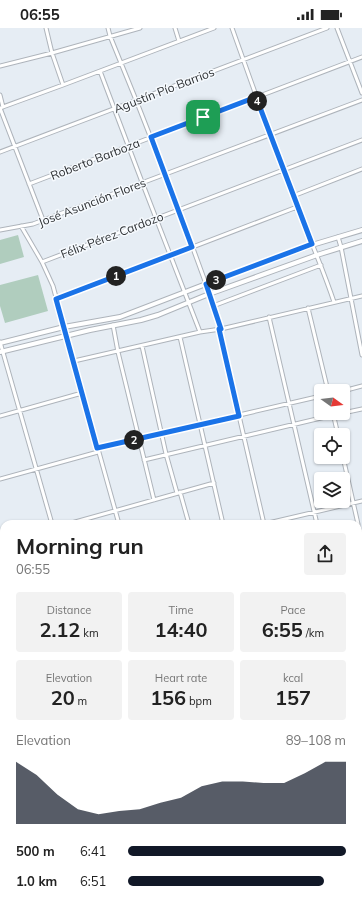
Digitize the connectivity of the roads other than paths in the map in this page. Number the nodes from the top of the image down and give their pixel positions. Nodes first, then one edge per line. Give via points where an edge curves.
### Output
1 (46, 28) edge
2 (108, 28) edge
3 (140, 28) edge
4 (175, 28) edge
5 (214, 28) edge
6 (232, 28) edge
7 (327, 28) edge
8 (337, 28) edge
9 (110, 36) junction
10 (179, 41) junction
11 (52, 53) junction
12 (362, 57) edge
13 (243, 60) junction
14 (350, 61) junction
15 (121, 63) junction
16 (0, 66) edge
17 (100, 71) junction
18 (63, 85) junction
19 (362, 94) edge
20 (0, 95) edge
21 (256, 97) junction
22 (136, 100) junction
23 (362, 100) edge
24 (1, 108) edge
25 (114, 109) junction
26 (270, 134) junction
27 (151, 137) junction
28 (362, 140) edge
29 (15, 146) junction
30 (128, 146) junction
31 (0, 152) edge
32 (362, 169) edge
33 (283, 170) junction
34 (165, 174) junction
35 (142, 182) junction
36 (29, 184) junction
37 (293, 196) junction
38 (297, 207) junction
39 (179, 210) junction
40 (156, 219) junction
41 (43, 220) junction
42 (21, 226) junction
43 (0, 230) edge
44 (362, 230) edge
45 (338, 237) junction
46 (362, 241) edge
47 (312, 244) junction
48 (192, 247) junction
49 (341, 247) junction
50 (170, 255) junction
51 (317, 255) junction
52 (42, 262) junction
53 (321, 265) junction
54 (206, 284) junction
55 (184, 292) junction
56 (209, 294) junction
57 (362, 296) edge
58 (351, 298) junction
59 (56, 299) junction
60 (188, 302) junction
61 (334, 302) junction
62 (213, 306) junction
63 (308, 308) junction
64 (268, 317) junction
65 (113, 325) junction
66 (64, 327) junction
67 (220, 329) junction
68 (200, 332) junction
69 (67, 336) junction
70 (180, 337) junction
71 (0, 342) edge
72 (142, 346) junction
73 (2, 352) edge
74 (118, 352) junction
75 (362, 355) edge
76 (74, 361) junction
77 (326, 384) edge
78 (362, 386) edge
79 (350, 389) edge
80 (82, 393) junction
81 (314, 398) edge
82 (289, 404) junction
83 (362, 409) edge
84 (19, 411) junction
85 (350, 412) edge
86 (0, 416) edge
87 (239, 416) junction
88 (314, 419) edge
89 (294, 424) junction
90 (200, 425) junction
91 (161, 433) junction
92 (243, 436) junction
93 (139, 439) junction
94 (205, 445) junction
95 (98, 450) junction
96 (166, 454) junction
97 (144, 460) junction
98 (345, 464) edge
99 (37, 469) junction
100 (0, 479) edge
101 (214, 483) junction
102 (178, 493) junction
103 (154, 500) junction
104 (362, 501) edge
105 (353, 503) junction
106 (115, 511) junction
107 (314, 512) junction
108 (51, 520) edge
109 (82, 520) edge
110 (118, 520) edge
111 (188, 520) edge
112 (222, 520) edge
113 (263, 520) edge
114 (281, 520) edge
115 (316, 520) edge
116 (357, 520) edge

1 - 11 street
2 - 9 street
3 - 9 street
4 - 10 street
5 - 10 street
6 - 13 street
7 - 13 street, Agustín Pío Barrios
8 - 14 street
9 - 11 street
9 - 15 street
10 - 15 street
11 - 16 street
11 - 18 street
12 - 14 street, Roberto Barboza
13 - 21 street
13 - 22 street, Agustín Pío Barrios
14 - 19 street
14 - 21 street, Roberto Barboza
15 - 17 street
15 - 22 street
17 - 18 street
17 - 25 street
18 - 24 street
20 - 24 street
21 - 26 street
21 - 27 street, Roberto Barboza
22 - 25 street, Agustín Pío Barrios
22 - 27 street
23 - 26 street, José Asunción Flores
24 - 29 street
25 - 29 street, Agustín Pío Barrios
25 - 30 street
26 - 33 street
26 - 34 street, José Asunción Flores
27 - 30 street, Roberto Barboza
27 - 34 street
28 - 33 street, Félix Pérez Cardozo
29 - 31 street, Agustín Pío Barrios
29 - 36 street
30 - 35 street
30 - 36 street, Roberto Barboza
32 - 37 street
33 - 37 street
33 - 39 street, Félix Pérez Cardozo
34 - 35 street, José Asunción Flores
34 - 39 street
35 - 40 street
35 - 41 street, José Asunción Flores
36 - 41 street
37 - 38 street
38 - 47 street
38 - 48 street
39 - 40 street, Félix Pérez Cardozo
39 - 48 street
40 - 50 street
40 - 52 street, Félix Pérez Cardozo
41 - 42 street, José Asunción Flores
42 - 43 street, José Asunción Flores
42 - 52 street
44 - 45 main road
45 - 47 main road
45 - 49 street
46 - 49 main road
47 - 51 street
47 - 54 main road
48 - 50 street
48 - 54 street
49 - 51 main road
49 - 58 street
50 - 55 street
50 - 59 street
51 - 53 street
51 - 56 main road
52 - 59 street via 52,282
53 - 61 street
53 - 62 street
54 - 55 main road
54 - 56 street
55 - 60 street
55 - 66 main road via 120,317
56 - 60 main road
56 - 62 street
57 - 58 street
58 - 61 street
58 - 75 street
59 - 66 street
60 - 65 main road via 158,315
60 - 68 street
61 - 63 street
62 - 67 street
63 - 64 street
63 - 77 street
64 - 67 street
64 - 82 street
65 - 69 main road
65 - 74 street
66 - 69 street
66 - 71 main road
67 - 68 street
67 - 87 street
68 - 70 street
69 - 73 main road
69 - 76 street
70 - 72 street
70 - 90 street
71 - 73 street
72 - 74 street
72 - 91 street
73 - 84 street
74 - 76 street
74 - 93 street
76 - 80 street
78 - 79 street
80 - 84 street
80 - 95 street
81 - 82 street
82 - 87 street
82 - 89 street
83 - 85 street
84 - 86 street
84 - 99 street
87 - 90 street
87 - 92 street
88 - 89 street
89 - 92 street
89 - 107 street
90 - 91 street
90 - 94 street
91 - 93 street
91 - 96 street
92 - 94 street
92 - 113 street
93 - 95 street
93 - 97 street
94 - 96 street
94 - 101 street
95 - 99 street
95 - 106 street
96 - 97 street
96 - 102 street
97 - 103 street
98 - 105 street
99 - 100 street
99 - 108 street
101 - 102 street
101 - 112 street
102 - 103 street
102 - 111 street
103 - 106 street
104 - 105 street
105 - 107 street
105 - 116 street
106 - 109 street
106 - 110 street
107 - 114 street
107 - 115 street

